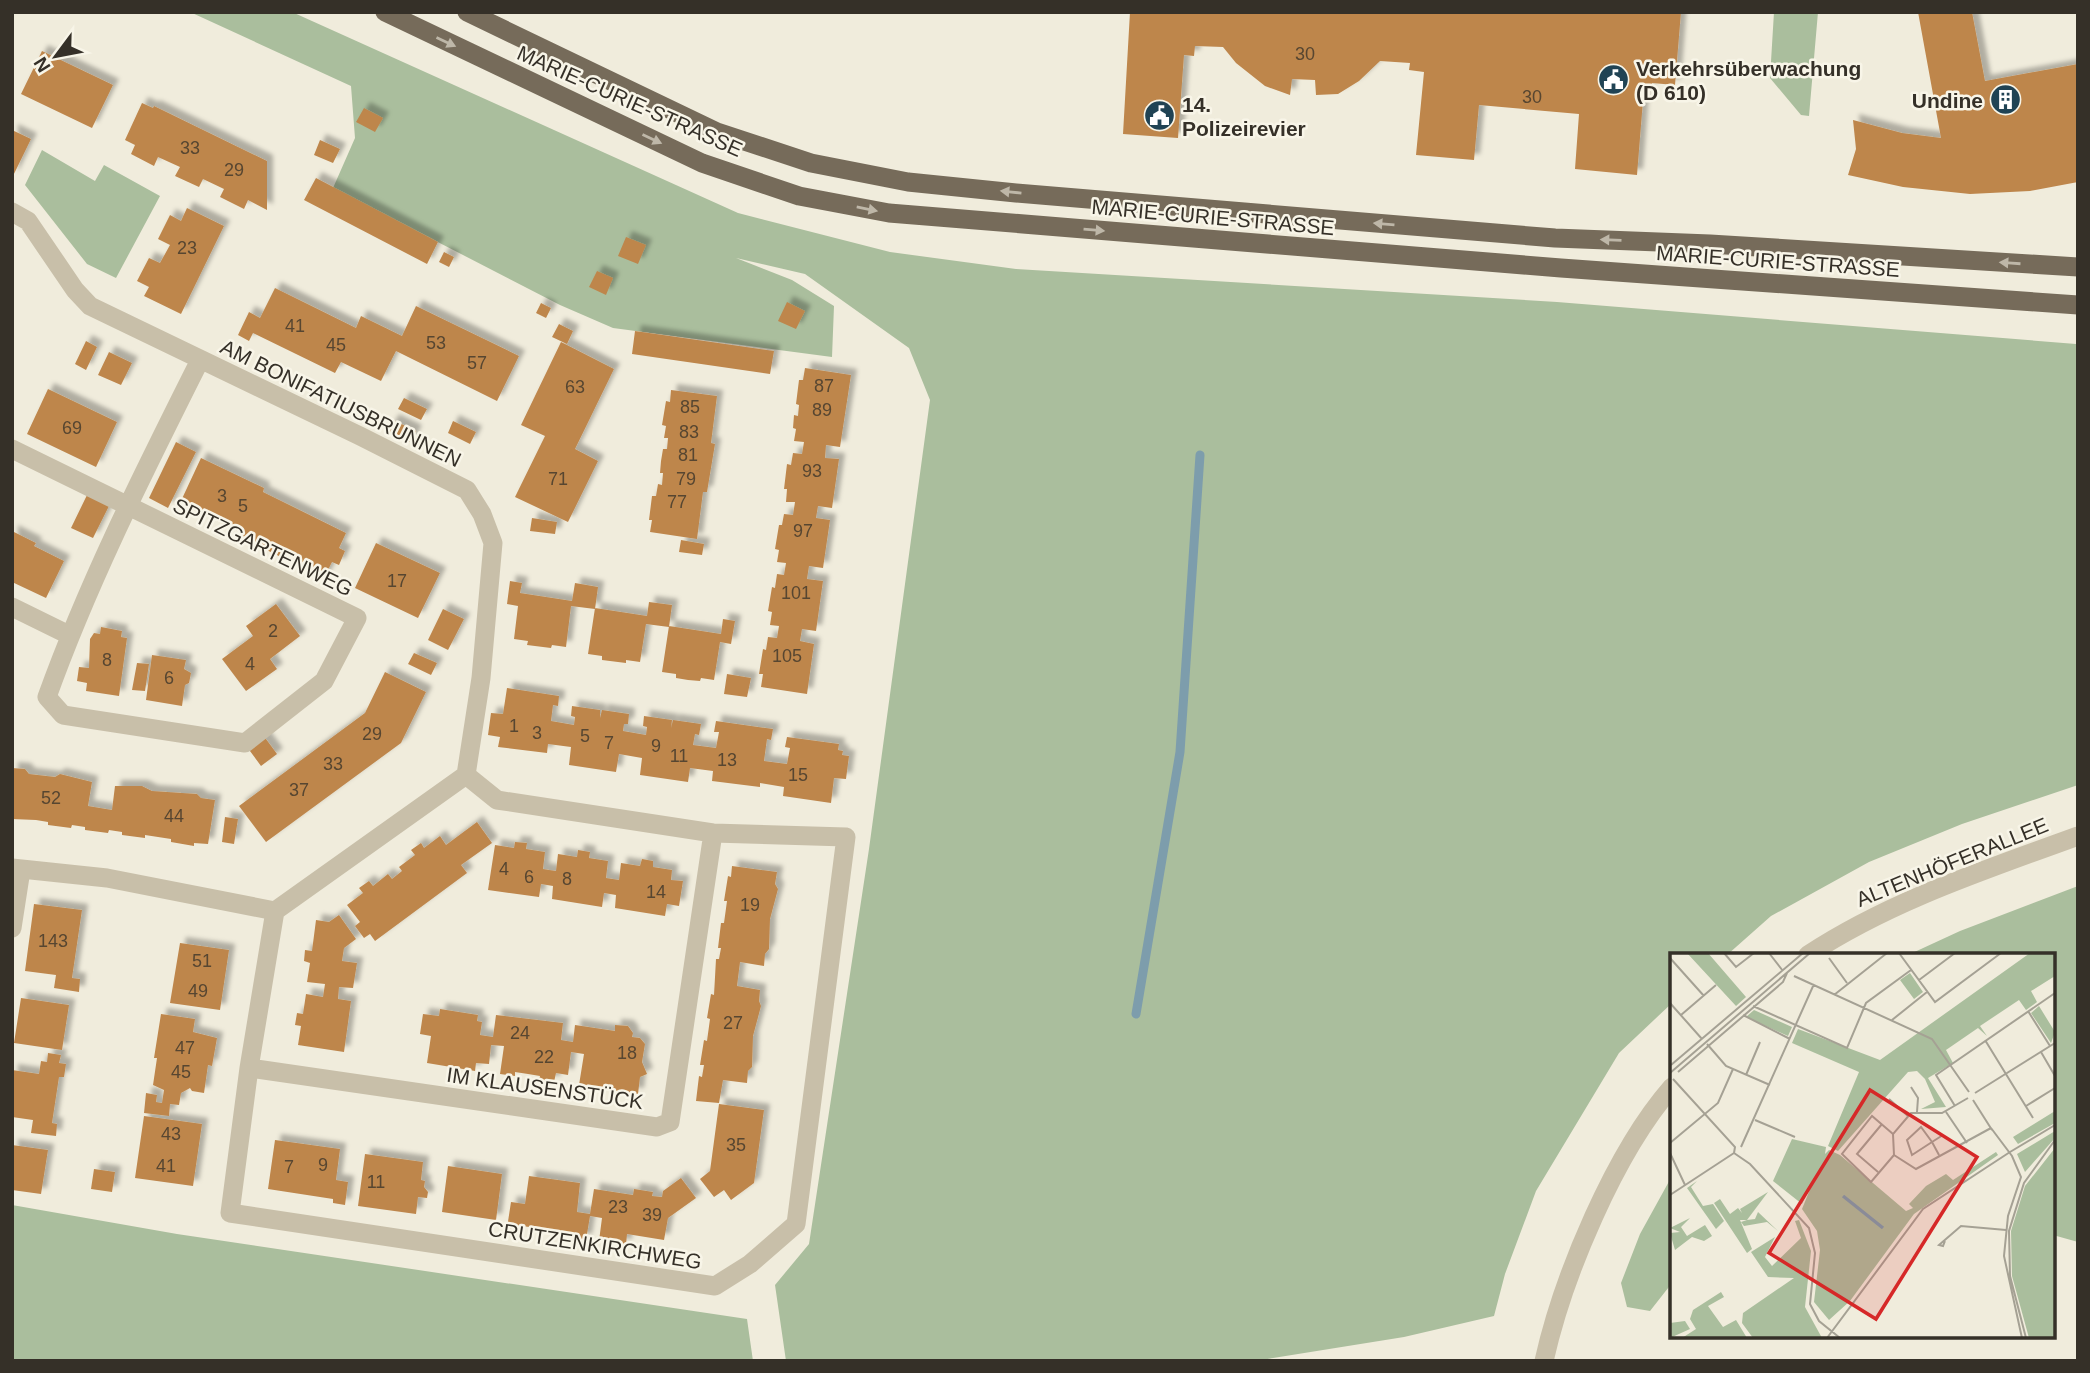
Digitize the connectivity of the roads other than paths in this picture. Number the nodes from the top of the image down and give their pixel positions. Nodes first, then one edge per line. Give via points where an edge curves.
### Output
1 (385, 12) edge
2 (467, 12) edge
3 (12, 212) edge
4 (2078, 267) edge
5 (2078, 305) edge
6 (200, 360) junction
7 (12, 449) edge
8 (127, 505) junction
9 (12, 607) edge
10 (69, 635) junction
11 (466, 775) junction
12 (713, 833) junction
13 (2078, 836) edge
14 (17, 869) edge
15 (275, 911) junction
16 (12, 928) edge
17 (1811, 953) edge
18 (249, 1068) junction
19 (1670, 1090) edge
20 (1544, 1361) edge

1 -> 5 main road, MARIE-CURIE-STRASSE via 702,163 799,196 889,213
4 -> 2 main road, MARIE-CURIE-STRASSE via 1555,238 908,182 811,163 717,132
3 - 6 street, AM BONIFATIUSBRUNNEN via 28,221 90,306
6 - 8 street, SPITZGARTENWEG
6 - 11 street, AM BONIFATIUSBRUNNEN via 467,490 493,543 481,678
7 - 8 street, SPITZGARTENWEG
8 - 10 street, SPITZGARTENWEG
8 - 10 street, SPITZGARTENWEG via 357,618 324,681 245,743 63,715 47,696
9 - 10 street
11 - 12 street via 497,800
11 - 15 street
12 - 18 street, IM KLAUSENSTÜCK via 670,1122 657,1127
12 - 18 street, CRUTZENKIRCHWEG via 846,837 796,1224 750,1264 715,1286 230,1213
13 - 17 street, ALTENHÖFERALLEE via 1903,903
14 - 15 street via 107,878
14 - 16 street
15 - 18 street
19 - 20 street via 1628,1149 1598,1209 1549,1336

